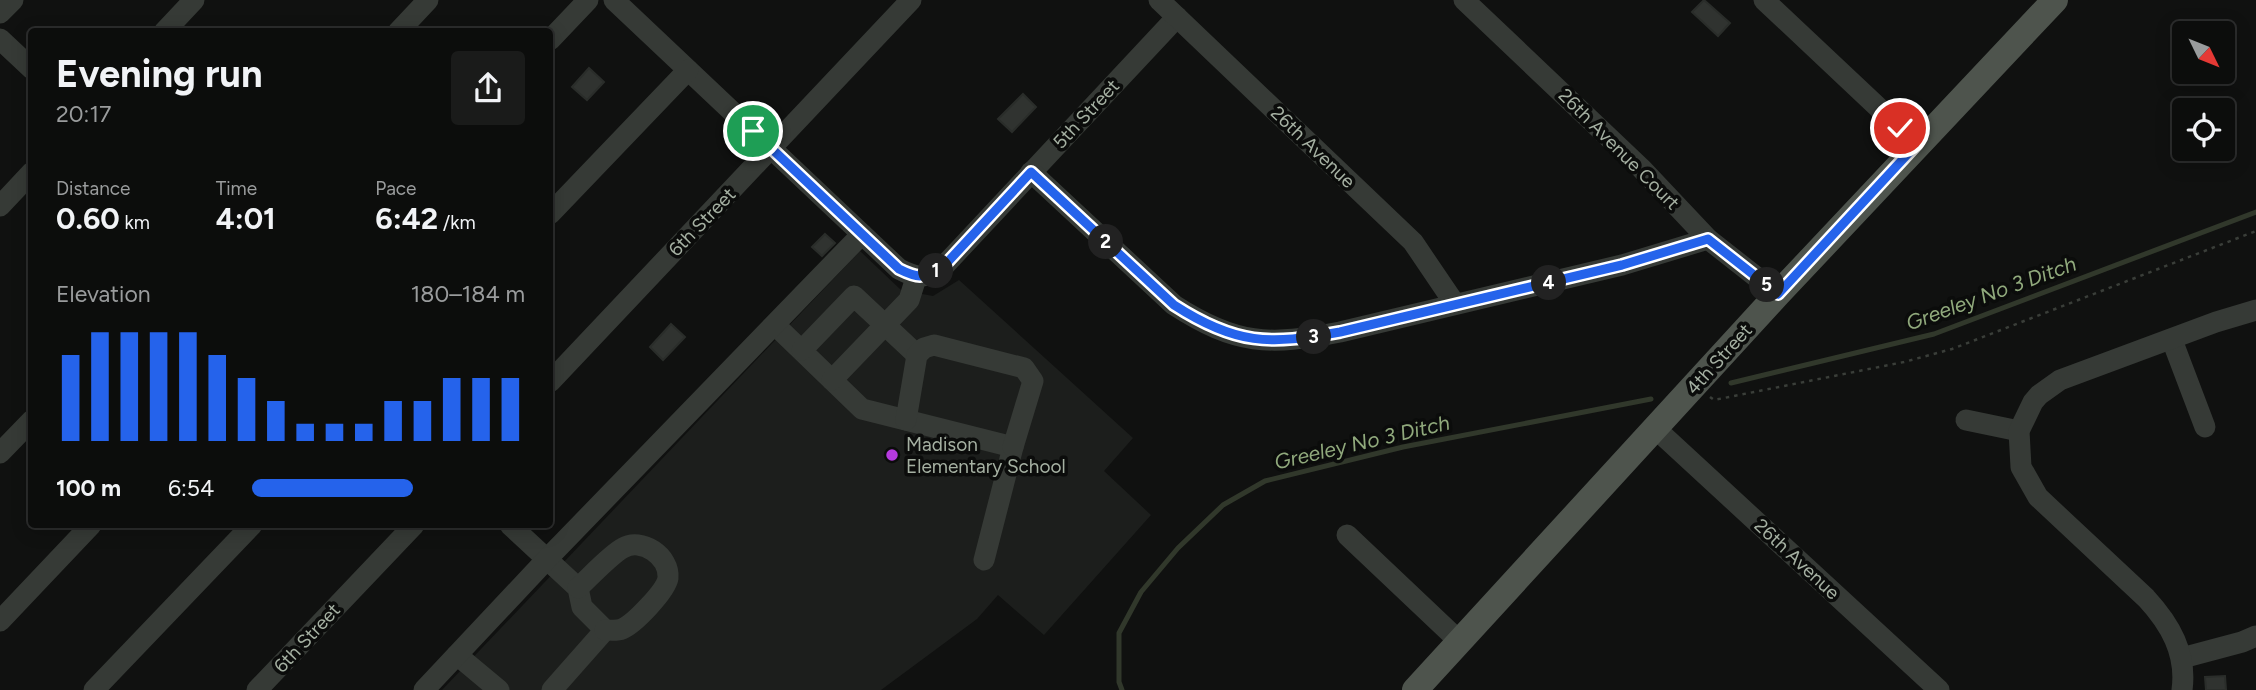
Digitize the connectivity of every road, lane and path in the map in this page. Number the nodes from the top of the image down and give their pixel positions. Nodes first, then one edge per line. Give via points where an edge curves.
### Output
1 (13, 0) edge
2 (194, 0) edge
3 (428, 0) edge
4 (587, 0) edge
5 (614, 0) edge
6 (911, 0) edge
7 (1159, 0) edge
8 (1464, 0) edge
9 (1764, 0) edge
10 (2055, 0) edge
11 (0, 13) edge
12 (1177, 17) junction
13 (168, 28) edge
14 (402, 28) edge
15 (553, 37) edge
16 (0, 39) edge
17 (28, 65) edge
18 (688, 70) junction
19 (1917, 144) junction
20 (771, 149) junction
21 (1031, 172) junction
22 (28, 176) edge
23 (0, 206) edge
24 (553, 211) edge
25 (2256, 231) edge
26 (862, 234) junction
27 (1708, 239) junction
28 (916, 278) junction
29 (1778, 294) junction
30 (1455, 304) junction
31 (2256, 310) edge
32 (775, 325) junction
33 (885, 325) junction
34 (2172, 340) junction
35 (802, 351) junction
36 (917, 355) junction
37 (553, 379) edge
38 (832, 380) junction
39 (1714, 400) dead end
40 (906, 420) junction
41 (1966, 420) dead end
42 (28, 424) edge
43 (2205, 427) dead end
44 (1657, 429) junction
45 (2020, 432) junction
46 (1013, 447) junction
47 (0, 453) edge
48 (88, 528) edge
49 (249, 528) edge
50 (411, 528) edge
51 (513, 528) edge
52 (1347, 536) dead end
53 (547, 559) junction
54 (984, 560) dead end
55 (578, 588) junction
56 (0, 621) edge
57 (605, 630) junction
58 (2256, 636) edge
59 (1459, 641) junction
60 (457, 655) junction
61 (2182, 658) junction
62 (94, 690) edge
63 (257, 690) edge
64 (424, 690) edge
65 (499, 690) edge
66 (552, 690) edge
67 (1415, 690) edge
68 (1939, 690) edge
69 (2182, 690) edge

1 - 11 street
2 - 13 street
3 - 14 street
4 - 15 street
5 - 18 street
6 - 20 street, 6th Street
7 - 12 street, 26th Avenue
8 - 27 street, 26th Avenue Court via 1641,168
9 - 19 street
10 - 19 main road, 4th Street
12 - 21 street, 5th Street
12 - 30 street, 26th Avenue via 1413,242
16 - 17 street
18 - 20 street
18 - 24 street
19 - 29 main road, 4th Street
20 - 26 street
20 - 37 street, 6th Street
21 - 28 street, 5th Street via 946,264
21 - 30 street via 1174,305 1231,335 1300,340
22 - 23 street
25 - 39 path via 1952,349
26 - 28 street via 899,269
26 - 32 street
27 - 29 street, 26th Avenue Court
27 - 30 street via 1622,265
28 - 33 street via 909,300
29 - 44 main road, 4th Street
31 - 34 street
32 - 35 street
32 - 53 street
33 - 35 street via 853,296
33 - 36 street
33 - 38 street
34 - 43 street
34 - 45 street via 2060,380 2033,402
35 - 38 street
36 - 40 street
36 - 46 street via 934,345 1024,368 1033,381
38 - 40 street via 862,409
40 - 46 street
41 - 45 street
42 - 47 street
44 - 59 main road, 4th Street
44 - 68 street, 26th Avenue
45 - 61 street via 2021,467 2038,497 2157,611 2178,642
46 - 54 street
48 - 56 street
49 - 62 street
50 - 63 street, 6th Street
51 - 53 street
52 - 59 street
53 - 55 street
53 - 60 street
55 - 57 street via 582,607
55 - 57 street via 622,548 634,544 648,548 668,569 666,587 658,597 622,629
57 - 66 street
58 - 61 street
59 - 67 main road, 4th Street
60 - 64 street
60 - 65 street
61 - 69 street

